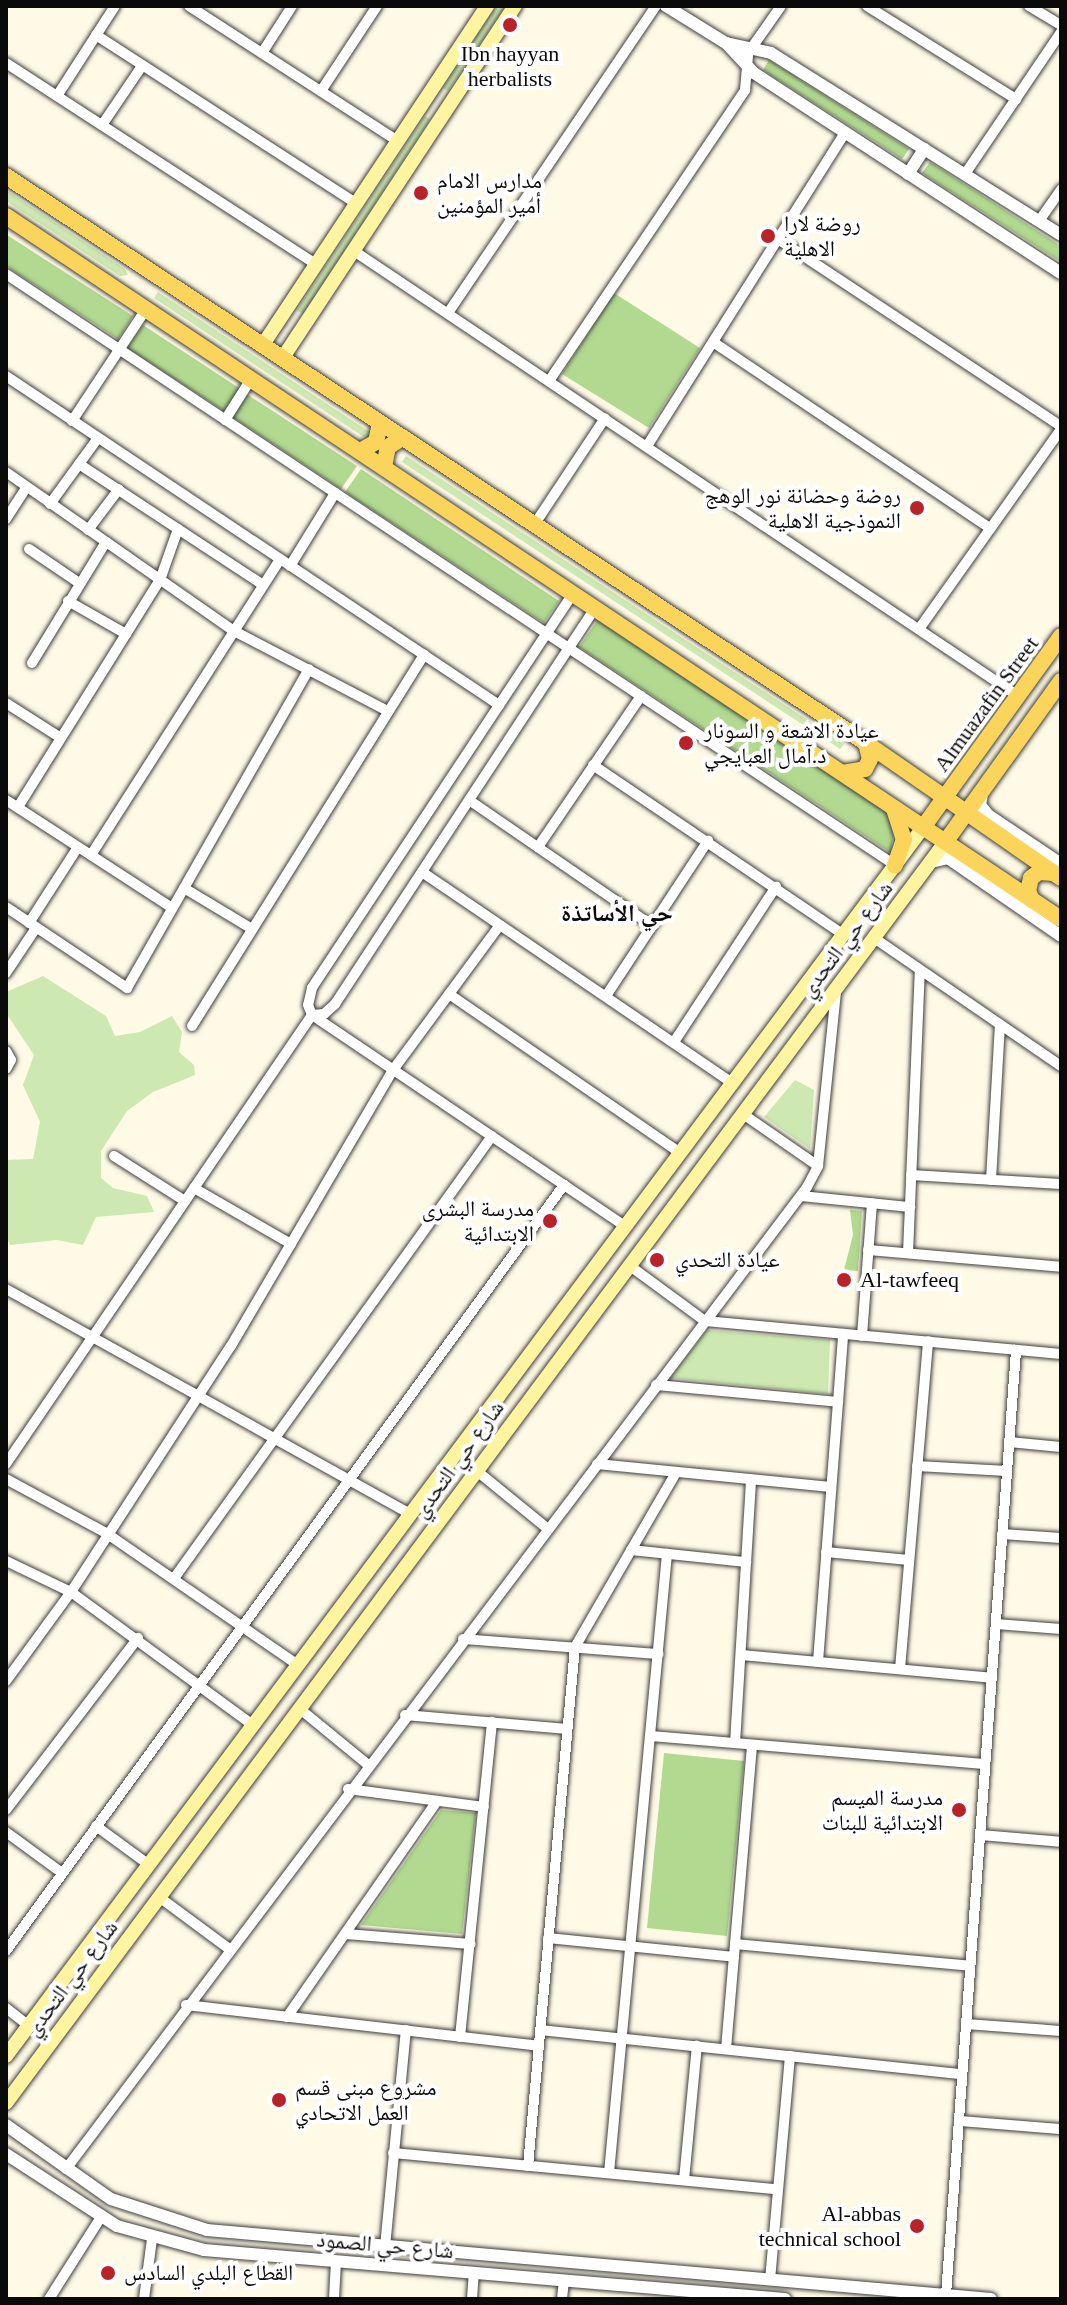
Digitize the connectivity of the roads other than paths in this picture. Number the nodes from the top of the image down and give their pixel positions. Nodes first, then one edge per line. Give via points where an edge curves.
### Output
1 (115, 6) edge
2 (292, 6) edge
3 (377, 6) edge
4 (487, 6) edge
5 (515, 6) edge
6 (656, 6) edge
7 (666, 6) edge
8 (781, 6) edge
9 (867, 6) edge
10 (1029, 6) edge
11 (196, 8) edge
12 (1061, 25) edge
13 (1061, 32) edge
14 (96, 35) junction
15 (726, 43) junction
16 (753, 46) junction
17 (262, 53) junction
18 (6, 63) edge
19 (142, 66) junction
20 (746, 67) junction
21 (434, 86) junction
22 (321, 91) junction
23 (57, 96) junction
24 (454, 99) junction
25 (1016, 99) junction
26 (419, 109) junction
27 (438, 123) junction
28 (102, 125) junction
29 (845, 133) junction
30 (398, 141) junction
31 (924, 149) junction
32 (908, 174) junction
33 (965, 174) junction
34 (6, 176) edge
35 (1061, 189) edge
36 (357, 204) junction
37 (7, 218) edge
38 (1039, 221) junction
39 (1061, 235) edge
40 (778, 239) junction
41 (354, 251) junction
42 (134, 262) junction
43 (317, 265) junction
44 (1061, 273) edge
45 (6, 274) edge
46 (160, 279) junction
47 (117, 289) junction
48 (291, 304) junction
49 (144, 308) junction
50 (448, 313) junction
51 (309, 318) junction
52 (713, 342) junction
53 (262, 346) junction
54 (120, 349) junction
55 (282, 359) junction
56 (6, 376) edge
57 (251, 379) junction
58 (549, 381) junction
59 (605, 418) junction
60 (225, 420) junction
61 (72, 421) junction
62 (380, 423) junction
63 (1061, 427) edge
64 (98, 438) junction
65 (402, 438) junction
66 (647, 446) junction
67 (360, 451) junction
68 (79, 464) junction
69 (384, 467) junction
70 (6, 472) edge
71 (27, 487) junction
72 (119, 489) junction
73 (335, 493) junction
74 (50, 504) junction
75 (6, 519) edge
76 (534, 525) junction
77 (990, 528) junction
78 (178, 529) junction
79 (88, 530) junction
80 (106, 542) junction
81 (29, 549) dead end
82 (280, 559) junction
83 (290, 566) junction
84 (160, 580) junction
85 (79, 583) junction
86 (263, 585) junction
87 (574, 592) junction
88 (68, 601) junction
89 (596, 607) junction
90 (919, 629) junction
91 (234, 631) junction
92 (547, 633) junction
93 (126, 634) junction
94 (1061, 636) edge
95 (569, 648) junction
96 (424, 655) junction
97 (1053, 661) edge
98 (32, 663) dead end
99 (309, 669) junction
100 (1061, 681) edge
101 (641, 696) junction
102 (1018, 696) junction
103 (6, 703) edge
104 (499, 705) junction
105 (388, 711) junction
106 (61, 738) junction
107 (866, 743) junction
108 (593, 765) junction
109 (843, 773) junction
110 (983, 791) junction
111 (946, 797) junction
112 (6, 800) edge
113 (469, 800) junction
114 (888, 802) junction
115 (18, 807) junction
116 (968, 812) junction
117 (924, 826) junction
118 (708, 841) junction
119 (946, 841) junction
120 (78, 847) junction
121 (538, 847) junction
122 (91, 855) junction
123 (931, 862) junction
124 (895, 865) junction
125 (422, 872) junction
126 (1059, 872) edge
127 (776, 887) junction
128 (184, 888) junction
129 (1038, 904) junction
130 (6, 907) edge
131 (172, 908) junction
132 (859, 913) junction
133 (1061, 919) edge
134 (33, 925) junction
135 (500, 925) junction
136 (652, 926) junction
137 (252, 929) junction
138 (1061, 929) edge
139 (843, 934) junction
140 (877, 934) junction
141 (1061, 936) edge
142 (920, 970) junction
143 (6, 973) edge
144 (836, 989) junction
145 (449, 994) junction
146 (606, 996) junction
147 (312, 1015) junction
148 (1000, 1024) junction
149 (192, 1026) dead end
150 (674, 1042) junction
151 (6, 1051) edge
152 (1061, 1066) edge
153 (6, 1069) edge
154 (393, 1070) junction
155 (732, 1083) junction
156 (743, 1114) junction
157 (492, 1136) junction
158 (680, 1153) junction
159 (114, 1156) dead end
160 (818, 1166) junction
161 (664, 1174) junction
162 (911, 1175) junction
163 (991, 1180) junction
164 (1061, 1184) edge
165 (564, 1185) junction
166 (194, 1188) junction
167 (688, 1188) junction
168 (801, 1196) junction
169 (185, 1201) junction
170 (872, 1203) junction
171 (640, 1206) junction
172 (910, 1207) junction
173 (664, 1220) junction
174 (625, 1226) junction
175 (291, 1244) junction
176 (868, 1250) junction
177 (908, 1253) junction
178 (630, 1266) junction
179 (1061, 1267) edge
180 (8, 1293) edge
181 (559, 1316) junction
182 (705, 1321) junction
183 (583, 1329) junction
184 (843, 1334) junction
185 (862, 1336) junction
186 (91, 1339) junction
187 (928, 1341) junction
188 (1016, 1350) junction
189 (1061, 1354) edge
190 (526, 1357) junction
191 (546, 1376) junction
192 (656, 1385) junction
193 (197, 1397) junction
194 (838, 1402) junction
195 (276, 1441) junction
196 (1009, 1442) junction
197 (1061, 1447) edge
198 (6, 1464) edge
199 (597, 1464) junction
200 (917, 1466) junction
201 (477, 1471) junction
202 (1007, 1471) junction
203 (676, 1473) junction
204 (6, 1479) edge
205 (751, 1479) junction
206 (348, 1480) junction
207 (831, 1487) junction
208 (411, 1514) junction
209 (547, 1528) junction
210 (106, 1533) junction
211 (1002, 1534) junction
212 (1061, 1538) edge
213 (631, 1550) junction
214 (826, 1552) junction
215 (667, 1554) junction
216 (909, 1560) junction
217 (6, 1561) edge
218 (746, 1562) junction
219 (175, 1577) junction
220 (71, 1592) junction
221 (996, 1624) junction
222 (242, 1626) junction
223 (1061, 1629) edge
224 (138, 1638) junction
225 (463, 1639) junction
226 (575, 1647) junction
227 (658, 1654) junction
228 (741, 1655) junction
229 (818, 1662) junction
230 (298, 1665) junction
231 (900, 1669) junction
232 (992, 1678) junction
233 (6, 1681) edge
234 (199, 1684) junction
235 (300, 1709) junction
236 (405, 1715) junction
237 (492, 1722) junction
238 (253, 1725) junction
239 (567, 1729) junction
240 (650, 1736) junction
241 (735, 1743) junction
242 (752, 1745) junction
243 (367, 1764) junction
244 (985, 1764) junction
245 (348, 1789) junction
246 (437, 1801) junction
247 (8, 1803) edge
248 (484, 1807) junction
249 (96, 1826) junction
250 (6, 1832) edge
251 (980, 1835) junction
252 (1061, 1842) edge
253 (149, 1865) junction
254 (62, 1873) junction
255 (159, 1897) junction
256 (346, 1934) junction
257 (548, 1938) junction
258 (471, 1944) junction
259 (735, 1944) junction
260 (630, 1947) junction
261 (228, 1948) junction
262 (6, 1951) edge
263 (734, 1957) junction
264 (970, 1966) junction
265 (186, 2005) junction
266 (6, 2008) edge
267 (287, 2017) junction
268 (966, 2024) junction
269 (29, 2026) junction
270 (406, 2030) junction
271 (540, 2030) junction
272 (1061, 2031) edge
273 (460, 2037) junction
274 (622, 2039) junction
275 (539, 2046) junction
276 (697, 2046) junction
277 (726, 2049) junction
278 (6, 2056) edge
279 (790, 2056) junction
280 (962, 2074) junction
281 (6, 2103) edge
282 (959, 2121) junction
283 (6, 2125) edge
284 (1061, 2129) edge
285 (36, 2147) junction
286 (393, 2153) junction
287 (6, 2154) edge
288 (22, 2166) junction
289 (528, 2166) junction
290 (66, 2169) junction
291 (609, 2173) junction
292 (684, 2180) junction
293 (776, 2189) junction
294 (101, 2217) junction
295 (152, 2239) junction
296 (385, 2247) junction
297 (402, 2248) junction
298 (433, 2251) junction
299 (336, 2261) junction
300 (399, 2266) junction
301 (429, 2268) junction
302 (474, 2272) junction
303 (564, 2280) junction
304 (770, 2280) junction
305 (828, 2285) junction
306 (652, 2293) edge
307 (858, 2293) edge
308 (946, 2295) junction
309 (49, 2299) edge
310 (144, 2299) edge
311 (334, 2299) edge
312 (472, 2299) edge
313 (562, 2299) edge
314 (785, 2299) edge
315 (830, 2299) edge
316 (991, 2299) edge

1 - 14 street
2 - 17 street
3 - 22 street
4 - 21 main road
5 - 24 main road
6 - 50 street
7 - 15 street
8 - 16 street
9 - 25 street
10 - 12 street
11 - 17 street
13 - 25 street
14 - 19 street
14 - 23 street
15 - 16 street
15 - 20 street
16 - 20 street
16 - 31 street
17 - 22 street
18 - 23 street
19 - 28 street
19 - 36 street
20 - 29 street
20 - 58 street via 745,90
21 - 24 main road via 443,98
21 - 26 main road
22 - 30 street
23 - 28 street
24 - 27 main road
25 - 33 street
26 - 27 main road via 434,113
26 - 30 main road
27 - 41 main road
28 - 43 street
29 - 32 street
29 - 40 street
30 - 36 main road
31 - 32 street
31 - 33 street
32 - 44 street
33 - 38 street
34 - 42 main road
35 - 38 street
36 - 43 main road
37 - 47 main road
38 - 39 street
40 - 52 street
40 - 63 street
41 - 50 street
41 - 51 main road
42 - 46 main road
42 - 47 main road via 130,282
43 - 48 main road
45 - 54 street
46 - 49 main road via 147,287
46 - 53 main road
47 - 49 main road
48 - 51 main road via 294,318
48 - 53 main road
49 - 54 street
49 - 57 main road
50 - 58 street
51 - 55 main road
52 - 66 street
52 - 77 street
53 - 55 main road
54 - 60 street
54 - 61 street
55 - 62 main road
56 - 61 street
57 - 60 street
57 - 67 main road
58 - 59 street
59 - 66 street
59 - 76 street
60 - 73 street
61 - 64 street
62 - 65 main road
62 - 67 main road via 376,442
63 - 77 street
64 - 68 street
64 - 82 street
65 - 69 main road via 388,447
65 - 76 main road
66 - 90 street
67 - 69 main road
68 - 72 street
68 - 74 street
69 - 87 main road
70 - 71 street
71 - 74 street
71 - 75 street
72 - 78 street
72 - 79 street
73 - 83 street
73 - 92 street
74 - 79 street
76 - 107 main road
77 - 90 street
78 - 84 street
78 - 86 street
79 - 80 street
80 - 84 street
80 - 85 street
81 - 85 street
82 - 83 street
82 - 86 street
83 - 96 street
84 - 91 street
84 - 93 street
85 - 88 street
86 - 91 street
87 - 89 main road
87 - 92 street
88 - 93 street
88 - 98 street
89 - 95 street
89 - 109 main road
90 - 102 street
91 - 99 street
91 - 122 street
92 - 95 street
92 - 104 street
93 - 106 street
94 - 97 main road, Almuazafin Street
95 - 101 street
95 - 113 street
96 - 104 street
96 - 105 street
97 - 102 main road, Almuazafin Street
99 - 105 street
99 - 128 street
100 - 110 main road
101 - 108 street
101 - 124 street
102 - 111 main road, Almuazafin Street
103 - 106 street
104 - 147 street via 312,988
105 - 137 street
106 - 115 street
107 - 109 main road via 870,759 865,769
107 - 111 main road
108 - 118 street
108 - 121 street
109 - 114 main road
110 - 116 main road
110 - 126 street via 979,802 986,814
111 - 116 main road
111 - 117 main road, Almuazafin Street
112 - 115 street
113 - 121 street
113 - 125 street
114 - 117 main road
114 - 124 main road via 904,831
115 - 120 street
116 - 119 main road
116 - 126 main road
117 - 119 main road
117 - 124 main road, شارع حي التحدي
118 - 127 street
118 - 136 street
119 - 123 main road, شارع حي التحدي
119 - 129 main road
120 - 122 street
120 - 134 street
121 - 136 street
122 - 131 street
123 - 140 main road, شارع حي التحدي
123 - 141 street via 948,858
124 - 132 main road, شارع حي التحدي
125 - 135 street
125 - 147 street via 335,1004
126 - 129 main road via 1044,871 1031,878 1028,891
127 - 139 street
127 - 150 street
128 - 131 street
128 - 137 street
129 - 133 main road
129 - 138 main road
130 - 134 street
131 - 134 street via 127,988
132 - 139 main road, شارع حي التحدي
132 - 140 main road via 869,908 879,912
134 - 143 street
135 - 145 street
135 - 146 street
136 - 146 street
137 - 149 street
139 - 155 main road, شارع حي التحدي
140 - 142 street
140 - 144 main road, شارع حي التحدي
142 - 148 street
142 - 162 street
144 - 156 main road, شارع حي التحدي
144 - 160 street
145 - 154 street
145 - 158 street
146 - 150 street
147 - 154 street
147 - 166 street
148 - 152 street
148 - 163 street
150 - 155 street
151 - 153 street via 11,1060
154 - 157 street
154 - 175 street
155 - 158 main road, شارع حي التحدي
156 - 160 street
156 - 167 main road, شارع حي التحدي
157 - 165 street
157 - 195 street
158 - 161 main road, شارع حي التحدي
159 - 169 street
160 - 168 street
161 - 167 main road via 670,1191
161 - 171 main road, شارع حي التحدي
162 - 163 street
162 - 172 street
163 - 164 street
165 - 174 street
165 - 206 street
166 - 169 street
166 - 175 street
167 - 173 main road, شارع حي التحدي
168 - 170 street
168 - 182 street
169 - 186 street
170 - 172 street
170 - 176 street
171 - 173 main road via 658,1200 665,1209
171 - 174 main road, شارع حي التحدي
172 - 177 street
173 - 178 main road, شارع حي التحدي
174 - 181 main road, شارع حي التحدي
175 - 193 street
176 - 177 street
176 - 185 street
177 - 179 street
178 - 182 street
178 - 183 main road, شارع حي التحدي
180 - 186 street
181 - 183 main road via 567,1332
181 - 190 main road, شارع حي التحدي
182 - 184 street
182 - 192 street
183 - 191 main road, شارع حي التحدي
184 - 185 street
184 - 194 street
185 - 187 street
186 - 193 street
186 - 198 street
187 - 188 street
187 - 200 street
188 - 189 street
188 - 196 street
190 - 191 main road via 544,1359
190 - 208 main road, شارع حي التحدي
191 - 201 main road, شارع حي التحدي
192 - 194 street
192 - 199 street
193 - 195 street
193 - 210 street
194 - 207 street
195 - 206 street
195 - 219 street
196 - 197 street
196 - 202 street
199 - 203 street
199 - 209 street
200 - 202 street
200 - 216 street
201 - 209 street
201 - 235 main road, شارع حي التحدي
202 - 211 street
203 - 205 street
203 - 213 street
204 - 210 street
205 - 207 street
205 - 218 street
206 - 208 street
206 - 222 street
207 - 214 street
208 - 230 main road, شارع حي التحدي
209 - 225 street
210 - 219 street
210 - 220 street
211 - 212 street
211 - 221 street
213 - 215 street
213 - 226 street
214 - 216 street
214 - 229 street
215 - 218 street
215 - 227 street
216 - 231 street
217 - 220 street
218 - 228 street
219 - 222 street
220 - 224 street
220 - 233 street
221 - 223 street
221 - 232 street
222 - 230 street
222 - 234 street
224 - 234 street
224 - 247 street
225 - 226 street
225 - 236 street
226 - 227 street
226 - 239 street
227 - 240 street
228 - 229 street
228 - 241 street
229 - 231 street
230 - 238 main road, شارع حي التحدي
231 - 232 street
232 - 244 street
234 - 238 street
234 - 249 street
235 - 243 street
235 - 255 main road, شارع حي التحدي
236 - 237 street
236 - 243 street
237 - 239 street
237 - 248 street
238 - 253 main road, شارع حي التحدي
239 - 257 street
240 - 241 street
240 - 260 street
241 - 242 street
242 - 244 street
242 - 259 street
243 - 245 street
244 - 251 street
245 - 246 street
245 - 261 street
246 - 248 street
246 - 256 street
248 - 258 street
249 - 253 street
249 - 254 street
250 - 254 street
251 - 252 street
251 - 264 street
253 - 269 main road, شارع حي التحدي
254 - 262 street
255 - 261 street
255 - 281 main road, شارع حي التحدي
256 - 258 street
256 - 267 street
257 - 260 street
257 - 271 street
258 - 273 street
259 - 263 street
259 - 264 street
260 - 263 street
260 - 274 street
261 - 265 street
263 - 277 street
264 - 268 street
265 - 267 street
265 - 290 street
266 - 269 street
267 - 270 street
268 - 272 street
268 - 280 street
269 - 278 main road, شارع حي التحدي
270 - 273 street
270 - 286 street
271 - 274 street
271 - 275 street
273 - 275 street
274 - 276 street
274 - 291 street
275 - 289 street
276 - 277 street
276 - 292 street
277 - 279 street
279 - 280 street
279 - 293 street
280 - 282 street
282 - 284 street
282 - 308 street
283 - 285 street
285 - 288 street via 24,2151
285 - 290 street
286 - 289 street
286 - 296 street
287 - 288 street, شارع حي الصمود
288 - 294 street, شارع حي الصمود
289 - 291 street
290 - 296 street via 111,2199 183,2225
291 - 292 street
292 - 293 street
293 - 304 street
294 - 295 street, شارع حي الصمود
294 - 309 street
295 - 299 street, شارع حي الصمود via 204,2250
295 - 310 street
296 - 297 street
297 - 298 street
297 - 300 street
298 - 301 street
298 - 304 street
299 - 300 street, شارع حي الصمود
299 - 311 street
300 - 301 street, شارع حي الصمود
301 - 302 street, شارع حي الصمود
302 - 303 street, شارع حي الصمود
302 - 312 street
303 - 306 street, شارع حي الصمود
303 - 313 street
304 - 305 street
305 - 307 street
305 - 315 street
306 - 314 street, شارع حي الصمود
307 - 308 street
308 - 316 street

